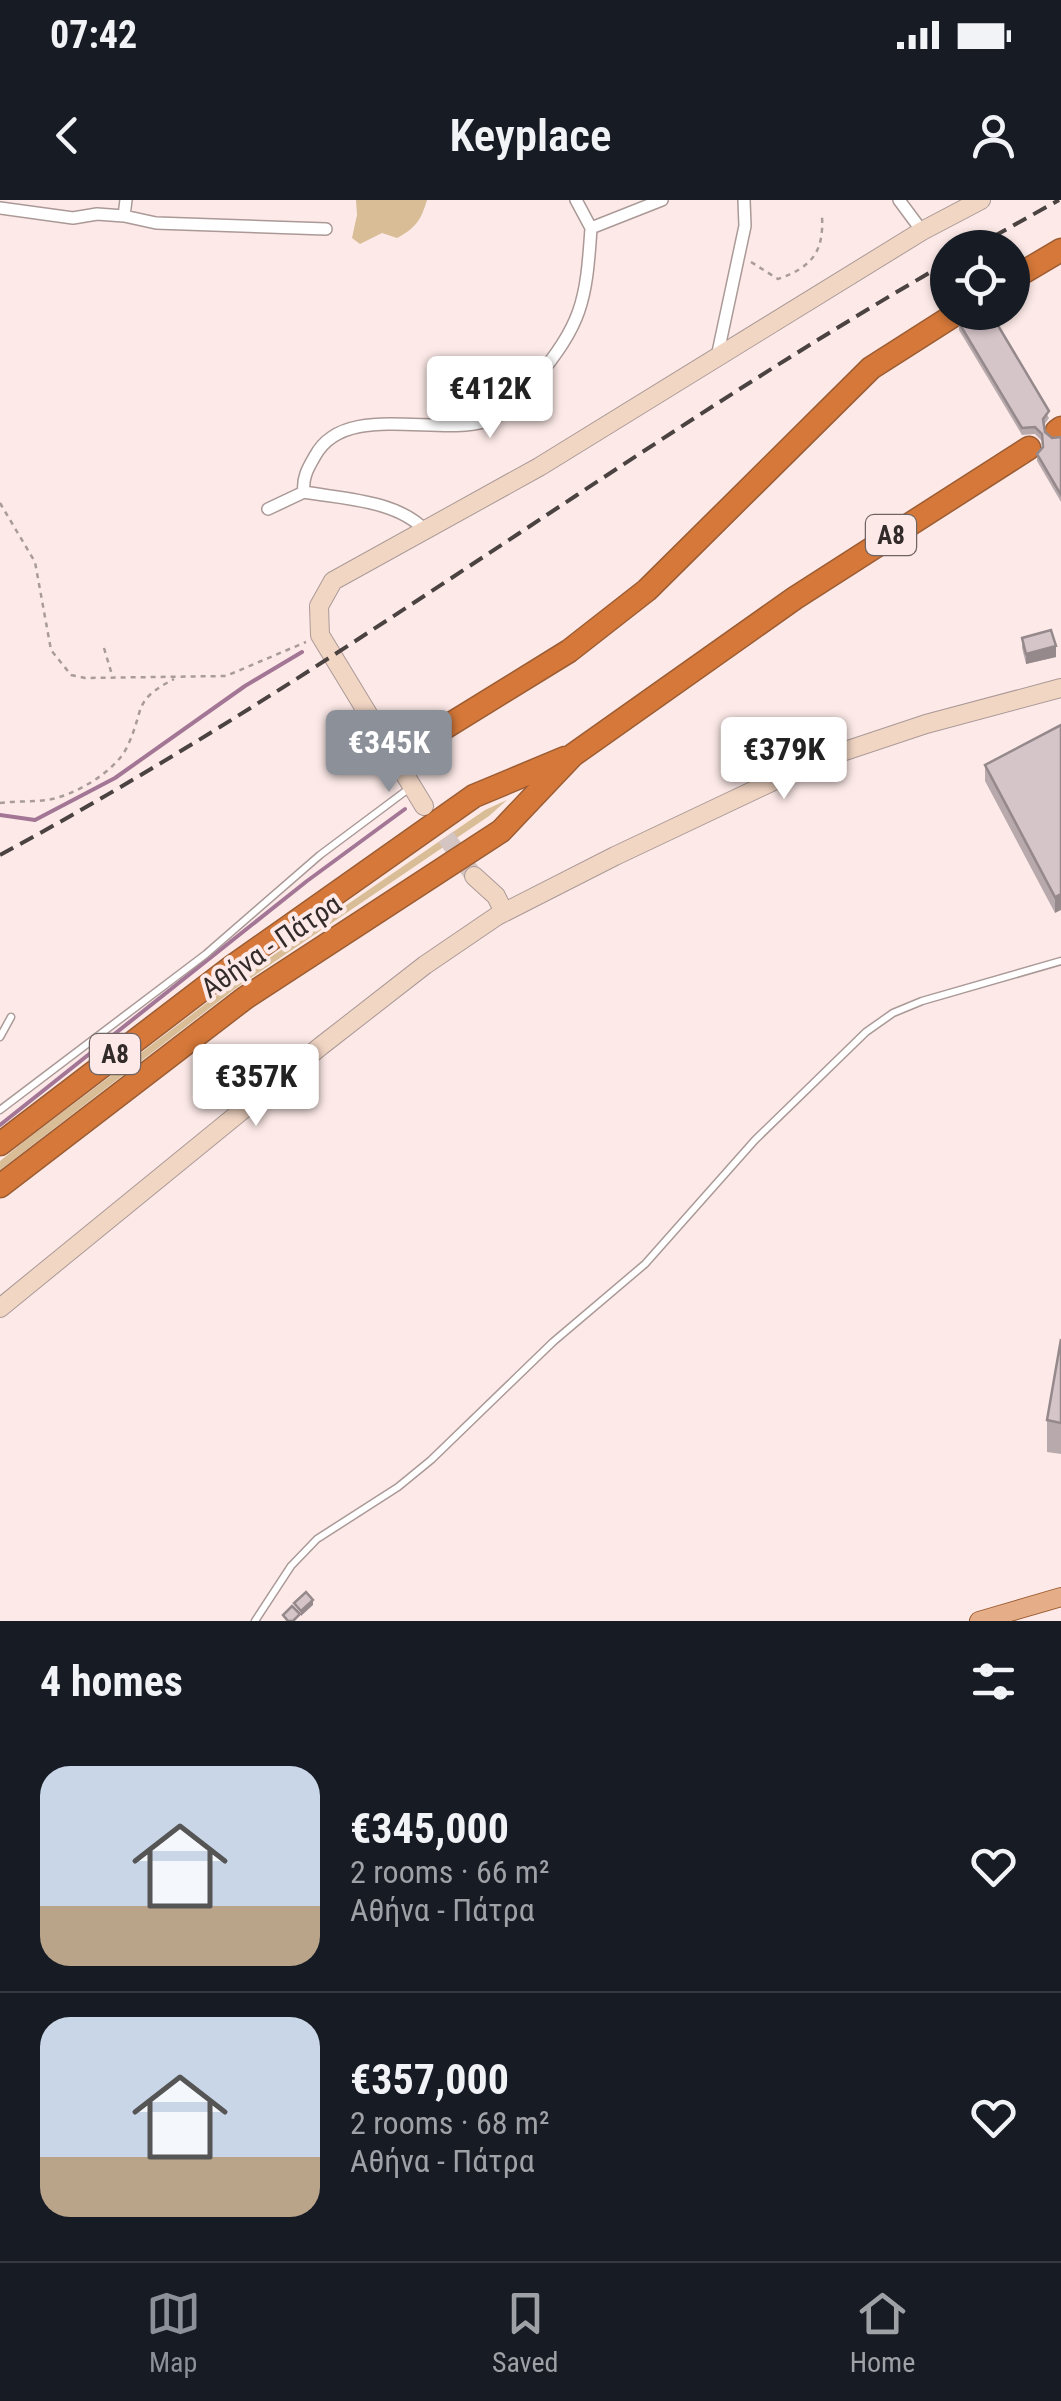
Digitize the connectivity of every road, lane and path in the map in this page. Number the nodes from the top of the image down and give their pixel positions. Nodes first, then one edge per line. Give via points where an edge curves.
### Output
1 (126, 200) edge
2 (576, 200) edge
3 (662, 200) edge
4 (744, 200) edge
5 (899, 200) edge
6 (981, 200) edge
7 (0, 208) edge
8 (124, 216) junction
9 (822, 216) dead end
10 (591, 228) junction
11 (326, 229) dead end
12 (922, 231) junction
13 (740, 247) junction
14 (1061, 250) edge
15 (1030, 268) edge
16 (931, 330) edge
17 (716, 357) junction
18 (1029, 448) dead end
19 (304, 492) junction
20 (0, 503) edge
21 (268, 509) dead end
22 (426, 532) junction
23 (320, 635) junction
24 (104, 648) dead end
25 (112, 677) junction
26 (177, 677) junction
27 (1061, 688) edge
28 (573, 755) junction
29 (394, 759) junction
30 (412, 786) junction
31 (0, 803) edge
32 (424, 806) tunnel mouth
33 (1061, 961) edge
34 (11, 1017) dead end
35 (0, 1037) edge
36 (0, 1110) edge
37 (0, 1144) edge
38 (0, 1186) edge
39 (0, 1308) edge
40 (1061, 1596) edge
41 (257, 1620) edge
42 (979, 1621) edge

1 - 8 street
2 - 10 street
3 - 10 street
4 - 13 street
5 - 12 street
6 - 12 street
7 - 8 street via 73,218
8 - 11 street
9 - 13 path via 817,253 790,275 778,279 767,273
10 - 19 street via 583,302 573,328 519,400 474,423 339,433 321,444
12 - 17 street
13 - 17 street
14 - 15 highway
16 - 29 highway via 871,368 647,590 569,650
17 - 22 street
18 - 28 highway, Αθήνα - Πάτρα / Α8 via 795,598
19 - 21 street
19 - 22 street via 395,510
20 - 25 path via 35,562 60,665 71,676
22 - 23 street via 334,581 319,606
23 - 26 path via 226,676
23 - 29 street
24 - 25 path
25 - 26 path
26 - 31 path via 147,696 124,754 99,776 63,796
27 - 39 street via 818,760 497,916 321,1046
28 - 37 highway, Αθήνα - Πάτρα / Α8 via 474,796 233,966
28 - 38 highway, Αθήνα - Πάτρα / Α8 via 501,831 245,998
29 - 30 street
30 - 32 street
30 - 36 lane
33 - 41 lane via 922,1000 866,1032 755,1140 635,1273 409,1478 316,1539
34 - 35 lane
40 - 42 main road

